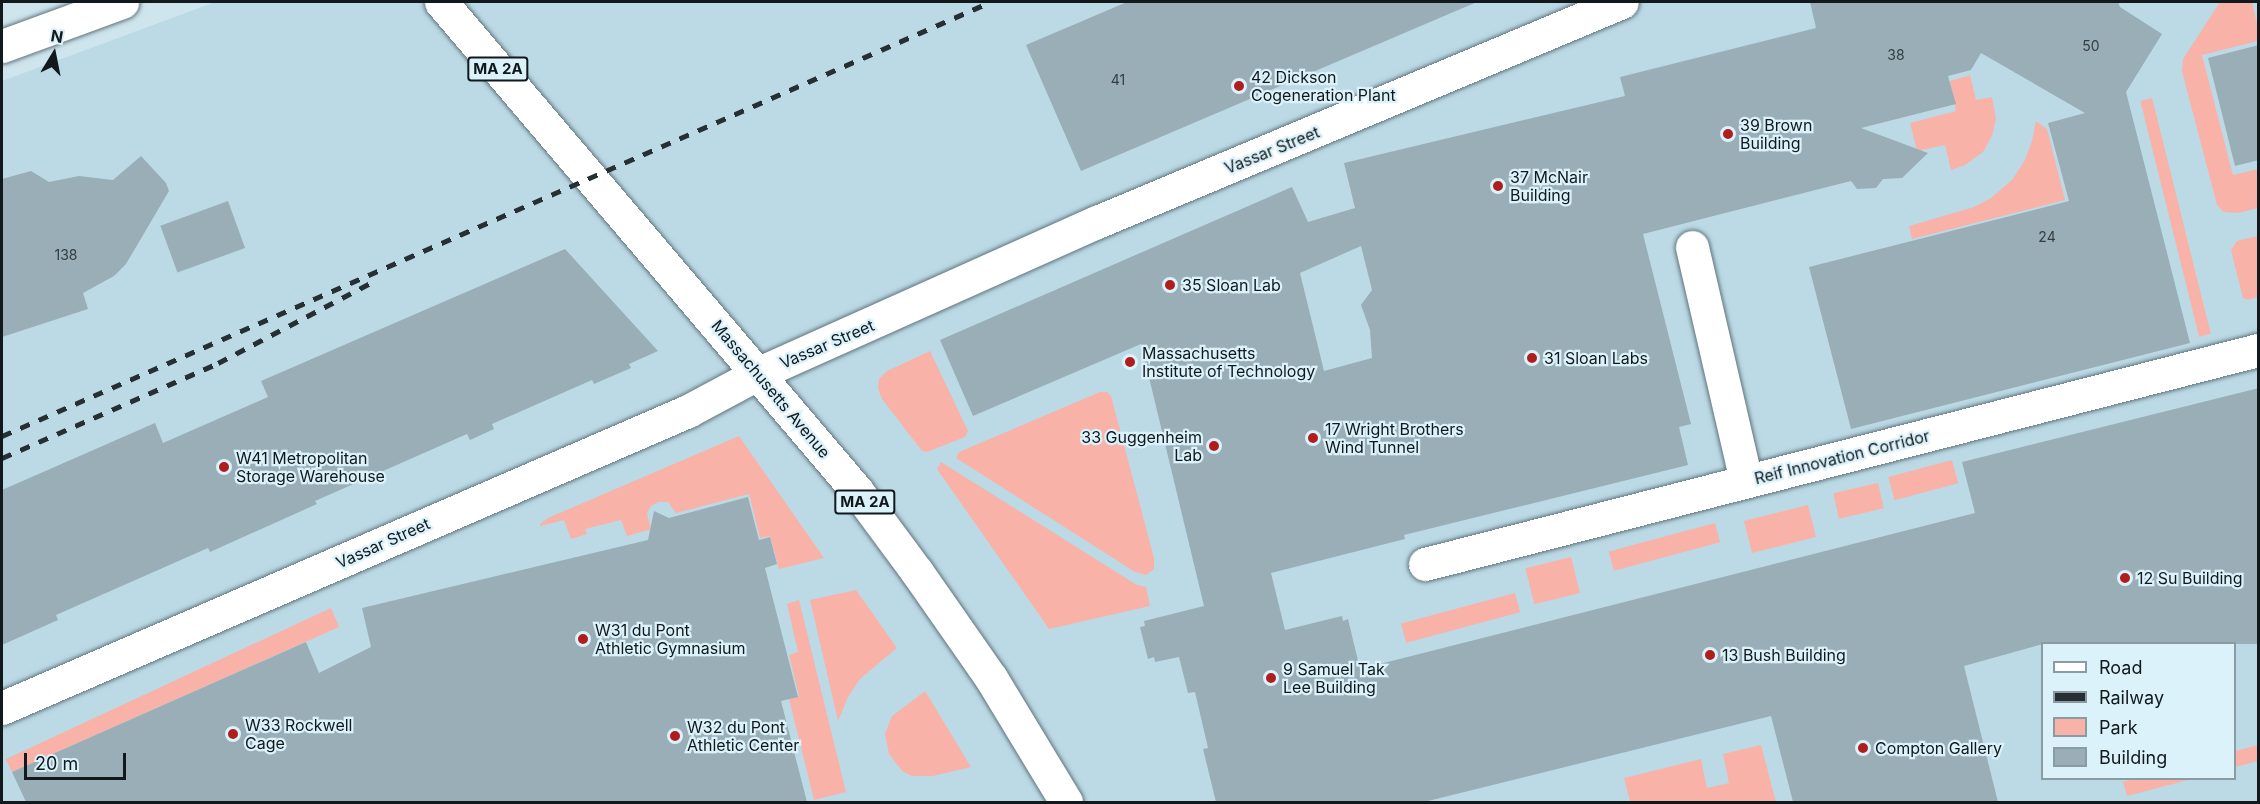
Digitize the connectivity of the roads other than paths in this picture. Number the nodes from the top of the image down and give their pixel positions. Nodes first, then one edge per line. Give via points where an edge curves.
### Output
1 (122, 2) edge
2 (441, 2) edge
3 (1622, 2) edge
4 (2, 46) edge
5 (1692, 248) dead end
6 (2259, 350) edge
7 (759, 373) junction
8 (1746, 481) junction
9 (1425, 564) dead end
10 (2, 708) edge
11 (1066, 802) edge

1 - 4 main road
2 - 7 main road, Massachusetts Avenue / MA 2A
3 - 7 main road, Vassar Street via 1096,222
5 - 8 main road
6 - 8 main road, Reif Innovation Corridor
7 - 10 main road, Vassar Street via 688,411
7 - 11 main road, Massachusetts Avenue / MA 2A via 857,491 917,572 991,678
8 - 9 main road, Reif Innovation Corridor

